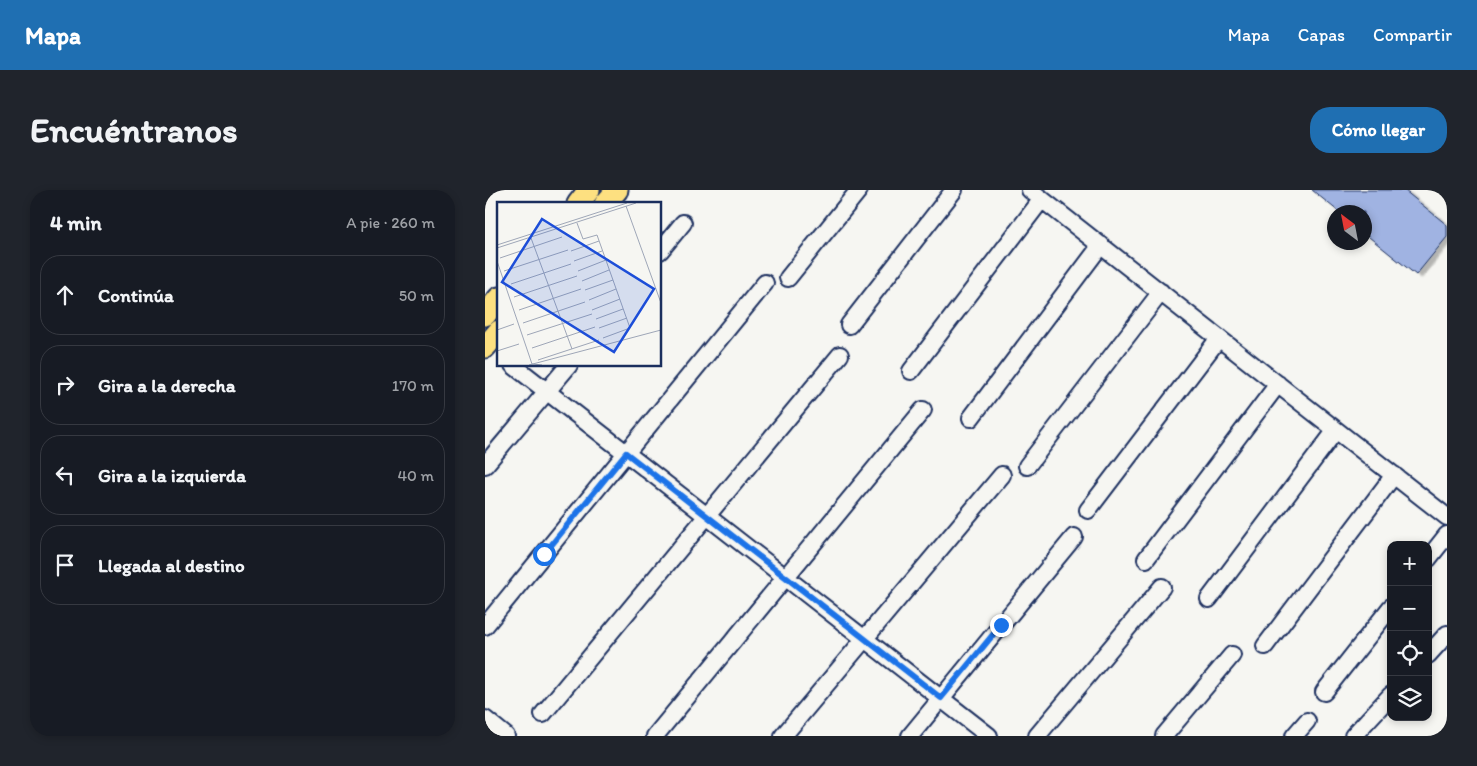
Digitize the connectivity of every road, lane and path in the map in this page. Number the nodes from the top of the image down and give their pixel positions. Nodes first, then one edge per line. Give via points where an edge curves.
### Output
1 (589, 190) edge
2 (617, 190) edge
3 (859, 190) edge
4 (954, 190) edge
5 (1037, 195) edge
6 (580, 202) edge
7 (607, 202) edge
8 (683, 223) dead end
9 (1101, 245) junction
10 (661, 250) edge
11 (788, 278) dead end
12 (765, 283) dead end
13 (1161, 292) junction
14 (497, 300) edge
15 (485, 314) edge
16 (849, 325) dead end
17 (1219, 338) junction
18 (840, 355) dead end
19 (514, 366) edge
20 (568, 366) edge
21 (911, 372) dead end
22 (1278, 384) junction
23 (547, 391) junction
24 (923, 410) dead end
25 (971, 418) dead end
26 (1336, 430) junction
27 (626, 453) junction
28 (485, 465) edge
29 (1027, 466) dead end
30 (1003, 475) dead end
31 (1394, 475) junction
32 (1088, 510) dead end
33 (707, 516) junction
34 (1447, 516) edge
35 (1447, 534) edge
36 (1074, 537) dead end
37 (1432, 553) edge
38 (1146, 558) dead end
39 (785, 577) junction
40 (1162, 586) dead end
41 (1209, 599) dead end
42 (1387, 612) edge
43 (485, 626) edge
44 (1447, 634) edge
45 (865, 639) junction
46 (1265, 646) dead end
47 (1432, 651) edge
48 (1232, 654) dead end
49 (1324, 692) dead end
50 (941, 698) junction
51 (1387, 699) edge
52 (543, 714) dead end
53 (485, 719) edge
54 (1307, 722) dead end
55 (505, 736) edge
56 (655, 736) edge
57 (783, 736) edge
58 (910, 736) edge
59 (989, 736) edge
60 (1037, 736) edge
61 (1164, 736) edge
62 (1295, 736) edge
63 (1353, 736) edge

1 - 6 main road
2 - 7 main road
3 - 11 street
4 - 16 street
5 - 9 street
5 - 21 street
8 - 10 street
9 - 13 street
9 - 25 street
12 - 27 street
13 - 17 street
13 - 29 street
14 - 15 main road
17 - 22 street
17 - 32 street
18 - 33 street
19 - 23 street
20 - 23 street
22 - 26 street
22 - 38 street
23 - 27 street
23 - 28 street
24 - 39 street
26 - 31 street
26 - 41 street
27 - 33 street
27 - 43 street
30 - 45 street
31 - 34 street
31 - 46 street
33 - 39 street
33 - 52 street
35 - 37 street
36 - 50 street
39 - 45 street
39 - 56 street
40 - 60 street
42 - 49 street
44 - 47 street
45 - 50 street
45 - 57 street
48 - 61 street
50 - 58 street
50 - 59 street
51 - 63 street
53 - 55 street
54 - 62 street

